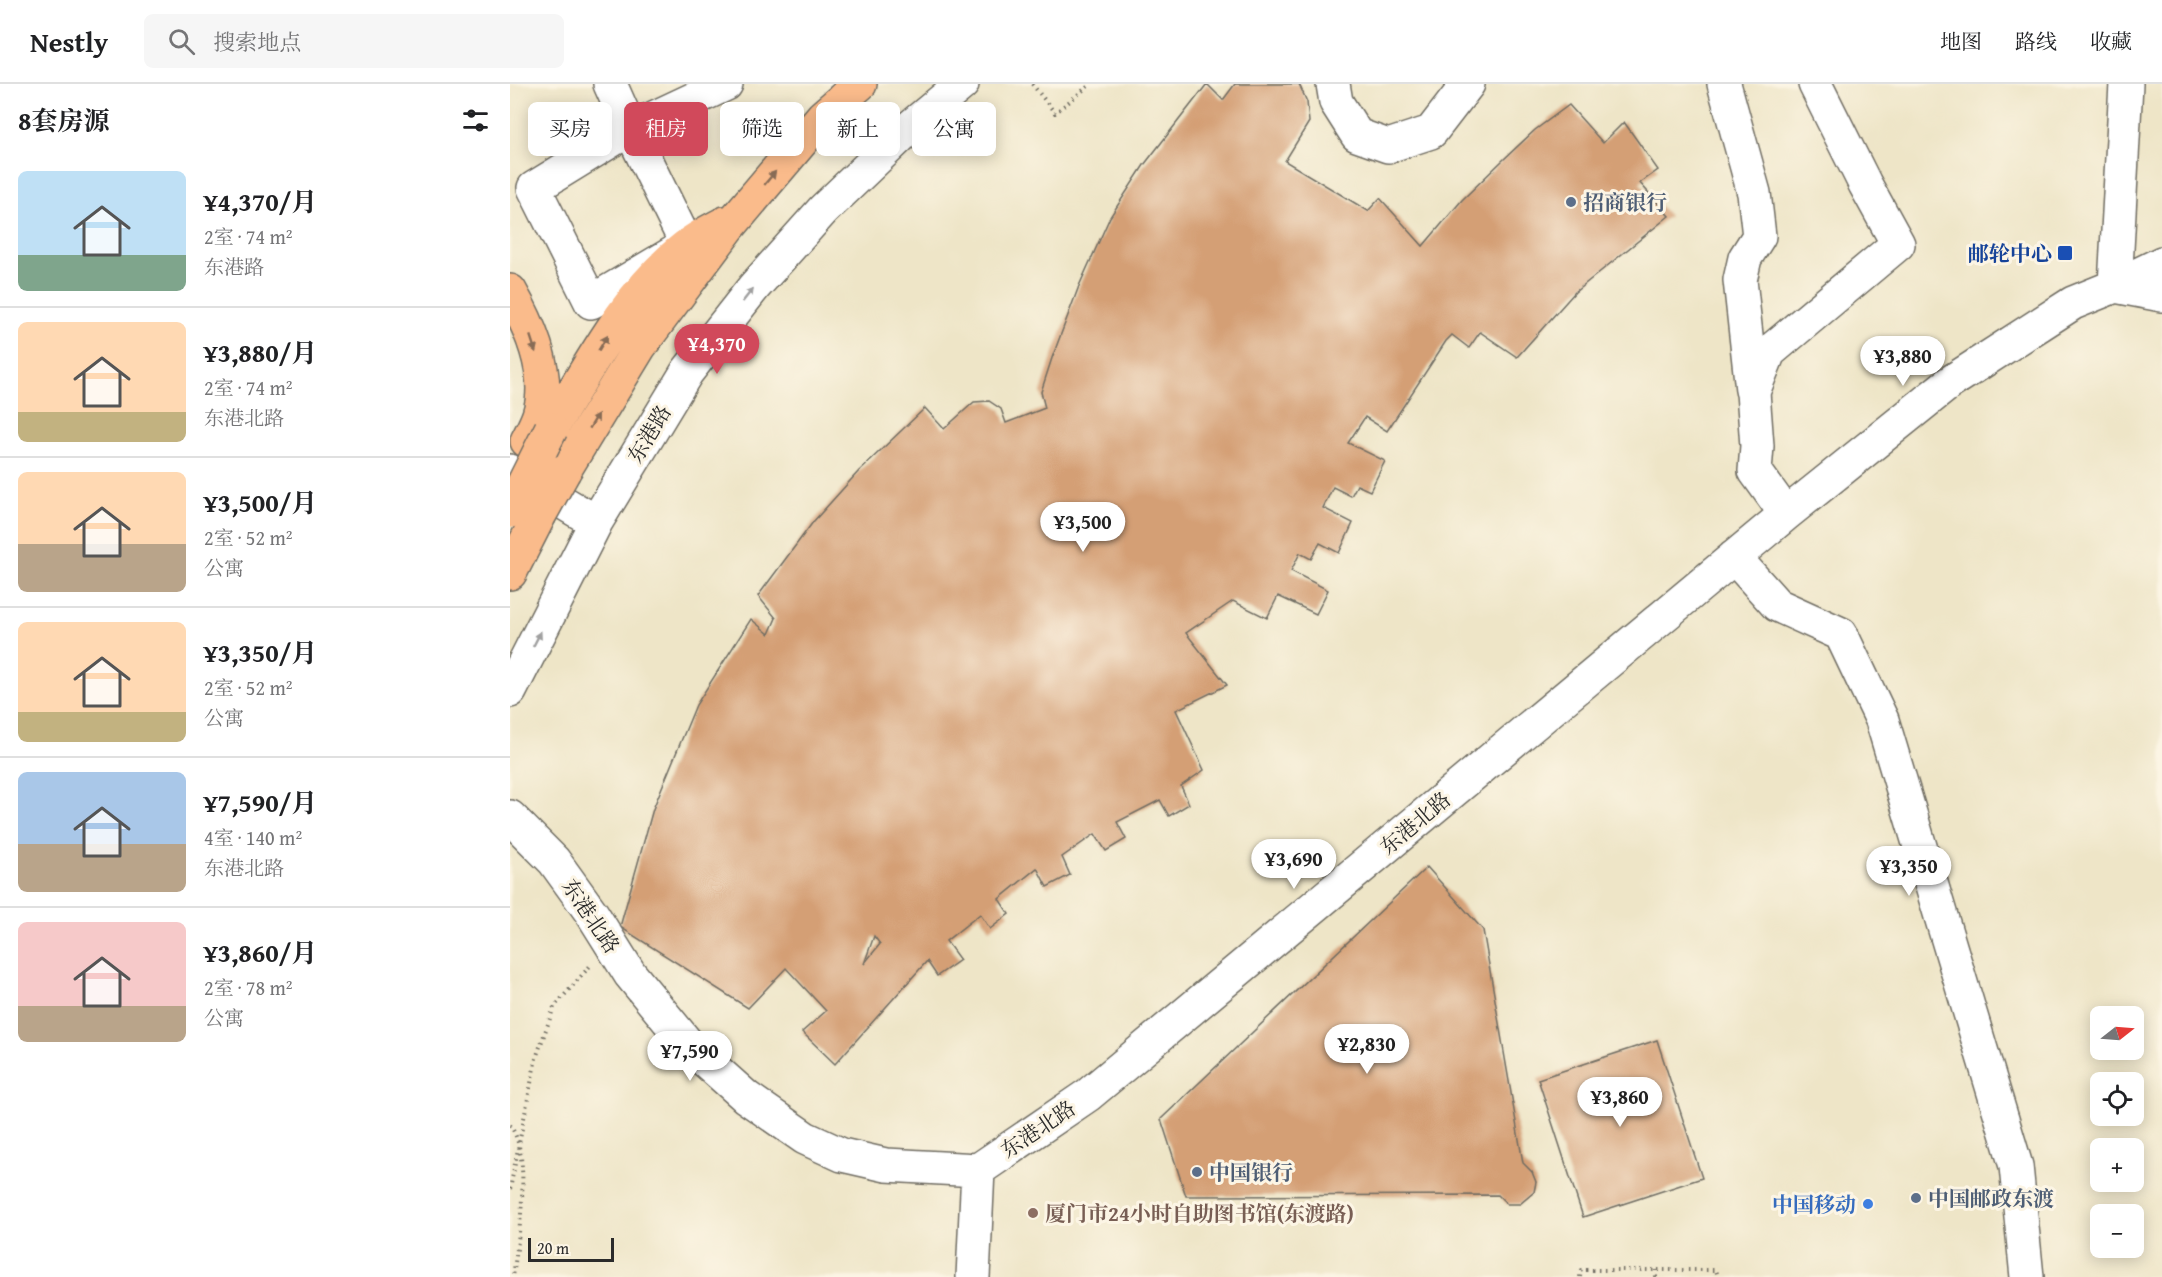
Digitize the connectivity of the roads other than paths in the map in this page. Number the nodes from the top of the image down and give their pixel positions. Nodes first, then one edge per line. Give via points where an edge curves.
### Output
1 (610, 84) edge
2 (726, 84) edge
3 (860, 84) edge
4 (962, 84) edge
5 (1333, 84) edge
6 (1468, 84) edge
7 (1724, 84) edge
8 (1815, 84) edge
9 (2126, 84) edge
10 (688, 102) edge
11 (624, 116) edge
12 (624, 133) edge
13 (643, 156) edge
14 (740, 213) junction
15 (687, 245) junction
16 (2162, 263) edge
17 (2115, 286) junction
18 (510, 291) edge
19 (2162, 295) edge
20 (1753, 392) junction
21 (514, 465) edge
22 (525, 514) edge
23 (1786, 514) junction
24 (596, 522) junction
25 (1734, 557) junction
26 (510, 573) edge
27 (510, 691) edge
28 (510, 817) edge
29 (978, 1170) junction
30 (973, 1277) edge
31 (2027, 1277) edge

1 - 11 street
2 - 10 street
14 -> 3 main road via 824,116
24 -> 4 street, 东港路 via 687,372 754,287 823,210
5 - 6 street via 1336,102 1357,135 1389,146 1431,132
7 - 20 street via 1754,193 1759,236 1745,258 1740,280
8 - 20 street via 1898,244 1769,352
9 - 17 street
12 - 15 street via 534,188 591,302
13 - 15 street
14 - 15 main road
22 -> 14 main road, bridge via 564,471 640,346
22 -> 15 main road, bridge via 551,429 611,330 646,283
16 - 17 street, 东港北路
17 - 19 street
17 - 23 street, 东港北路 via 2073,303 1949,383
18 -> 21 main road via 524,315 543,373 539,416
20 - 23 street via 1755,471
21 - 24 street
22 - 26 main road
23 - 25 street, 东港北路
27 -> 24 street, 东港路
25 - 29 street, 东港北路 via 1088,1095
25 - 31 street via 1777,605 1841,634 1882,720 2016,1166
28 - 29 street, 东港北路 via 554,861 630,974 691,1048 746,1097 805,1138 843,1155 886,1165
29 - 30 street, 东港北路

